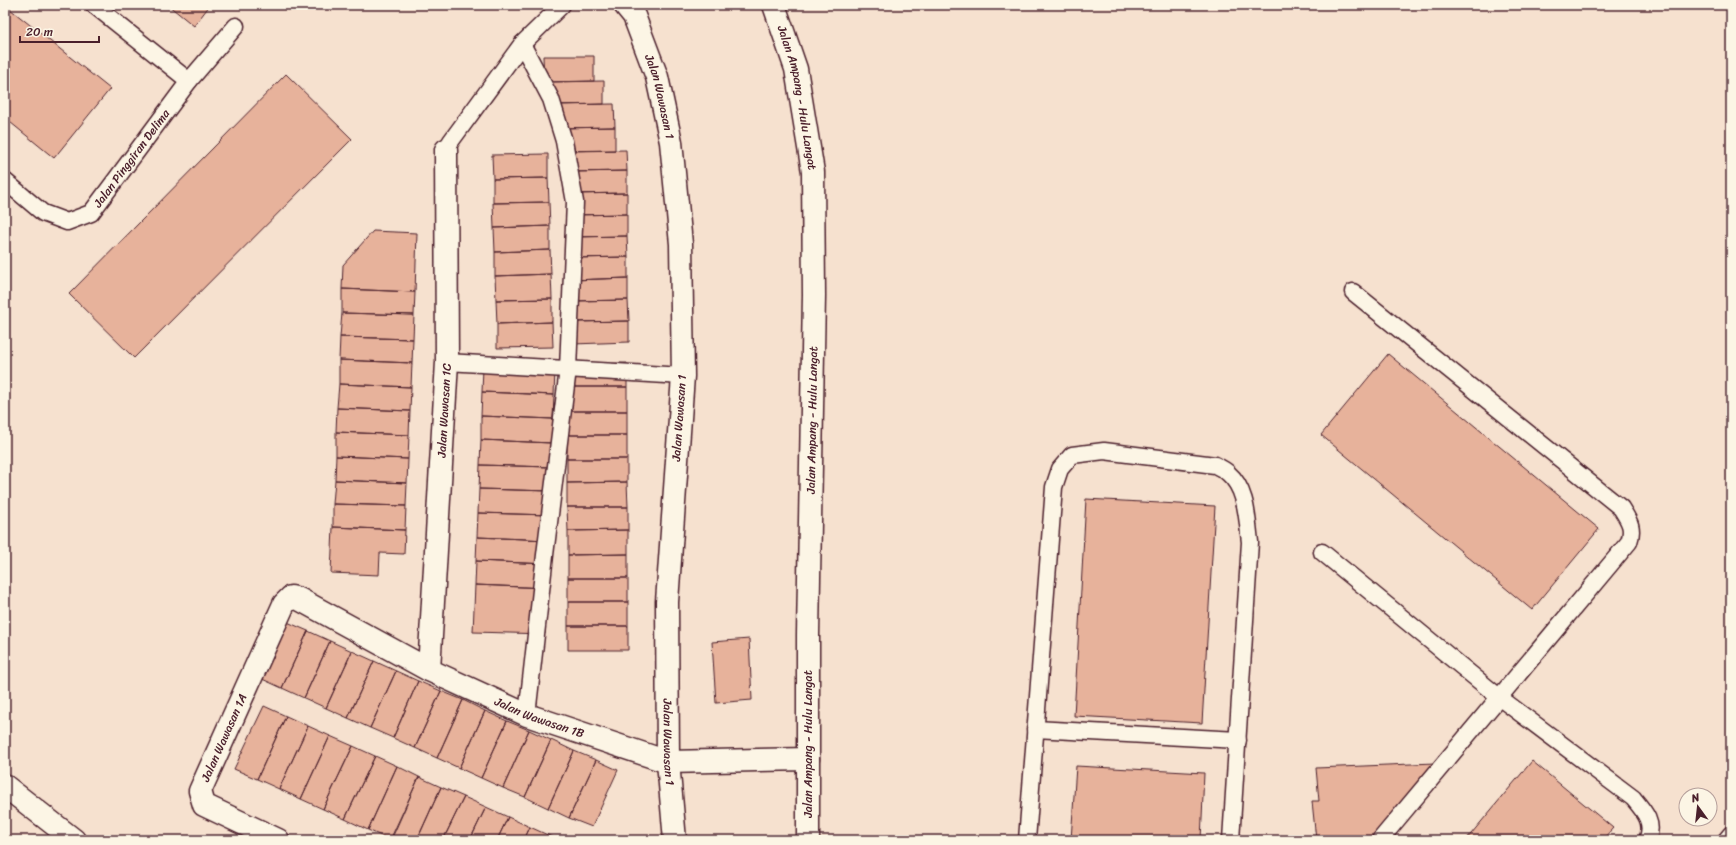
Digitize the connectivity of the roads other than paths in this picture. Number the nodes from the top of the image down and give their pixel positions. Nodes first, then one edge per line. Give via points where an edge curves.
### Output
1 (94, 5) edge
2 (562, 5) edge
3 (625, 5) edge
4 (774, 5) edge
5 (236, 26) dead end
6 (522, 44) junction
7 (189, 81) junction
8 (446, 150) joint
9 (5, 180) edge
10 (1353, 292) dead end
11 (447, 362) junction
12 (568, 369) junction
13 (683, 376) junction
14 (1322, 552) dead end
15 (291, 597) joint
16 (429, 670) junction
17 (1500, 698) junction
18 (528, 715) junction
19 (1035, 729) junction
20 (1238, 740) junction
21 (808, 759) junction
22 (668, 762) junction
23 (5, 786) edge
24 (1731, 834) edge
25 (74, 840) edge
26 (278, 840) edge
27 (675, 840) edge
28 (808, 840) edge
29 (1027, 840) edge
30 (1231, 840) edge
31 (1380, 840) edge
32 (1646, 840) edge
33 (1726, 840) edge

1 - 7 lane
2 - 6 lane
3 - 13 street, Jalan Wawasan 1 via 634,16 657,77 671,142 681,244
4 - 21 street, Jalan Ampang - Hulu Langat via 796,69 813,172 814,295
5 - 7 lane, Jalan Pinggiran Delima
6 - 8 lane
6 - 12 lane via 551,99 564,142 575,202
7 - 9 lane, Jalan Pinggiran Delima via 91,213 67,222 43,212
8 - 11 street, Jalan Wawasan 1C
10 - 17 lane via 1621,508 1629,520 1632,532 1629,542
11 - 12 lane
11 - 16 street, Jalan Wawasan 1C
12 - 13 lane
12 - 18 lane
13 - 22 street, Jalan Wawasan 1 via 667,602
14 - 17 lane
15 - 16 street, Jalan Wawasan 1B
15 - 26 street, Jalan Wawasan 1A via 284,604 200,791 204,805
16 - 18 street, Jalan Wawasan 1B
17 - 31 lane
17 - 32 lane via 1633,798 1647,814 1650,834
18 - 22 street, Jalan Wawasan 1B
19 - 20 lane
19 - 20 lane via 1054,488 1060,469 1072,455 1104,451 1215,465 1229,474 1240,489 1250,542
19 - 29 lane
20 - 30 lane
21 - 22 street, Jalan Wawasan 1B
21 - 28 street, Jalan Ampang - Hulu Langat
22 - 27 street, Jalan Wawasan 1
23 - 25 street
24 - 33 lane

